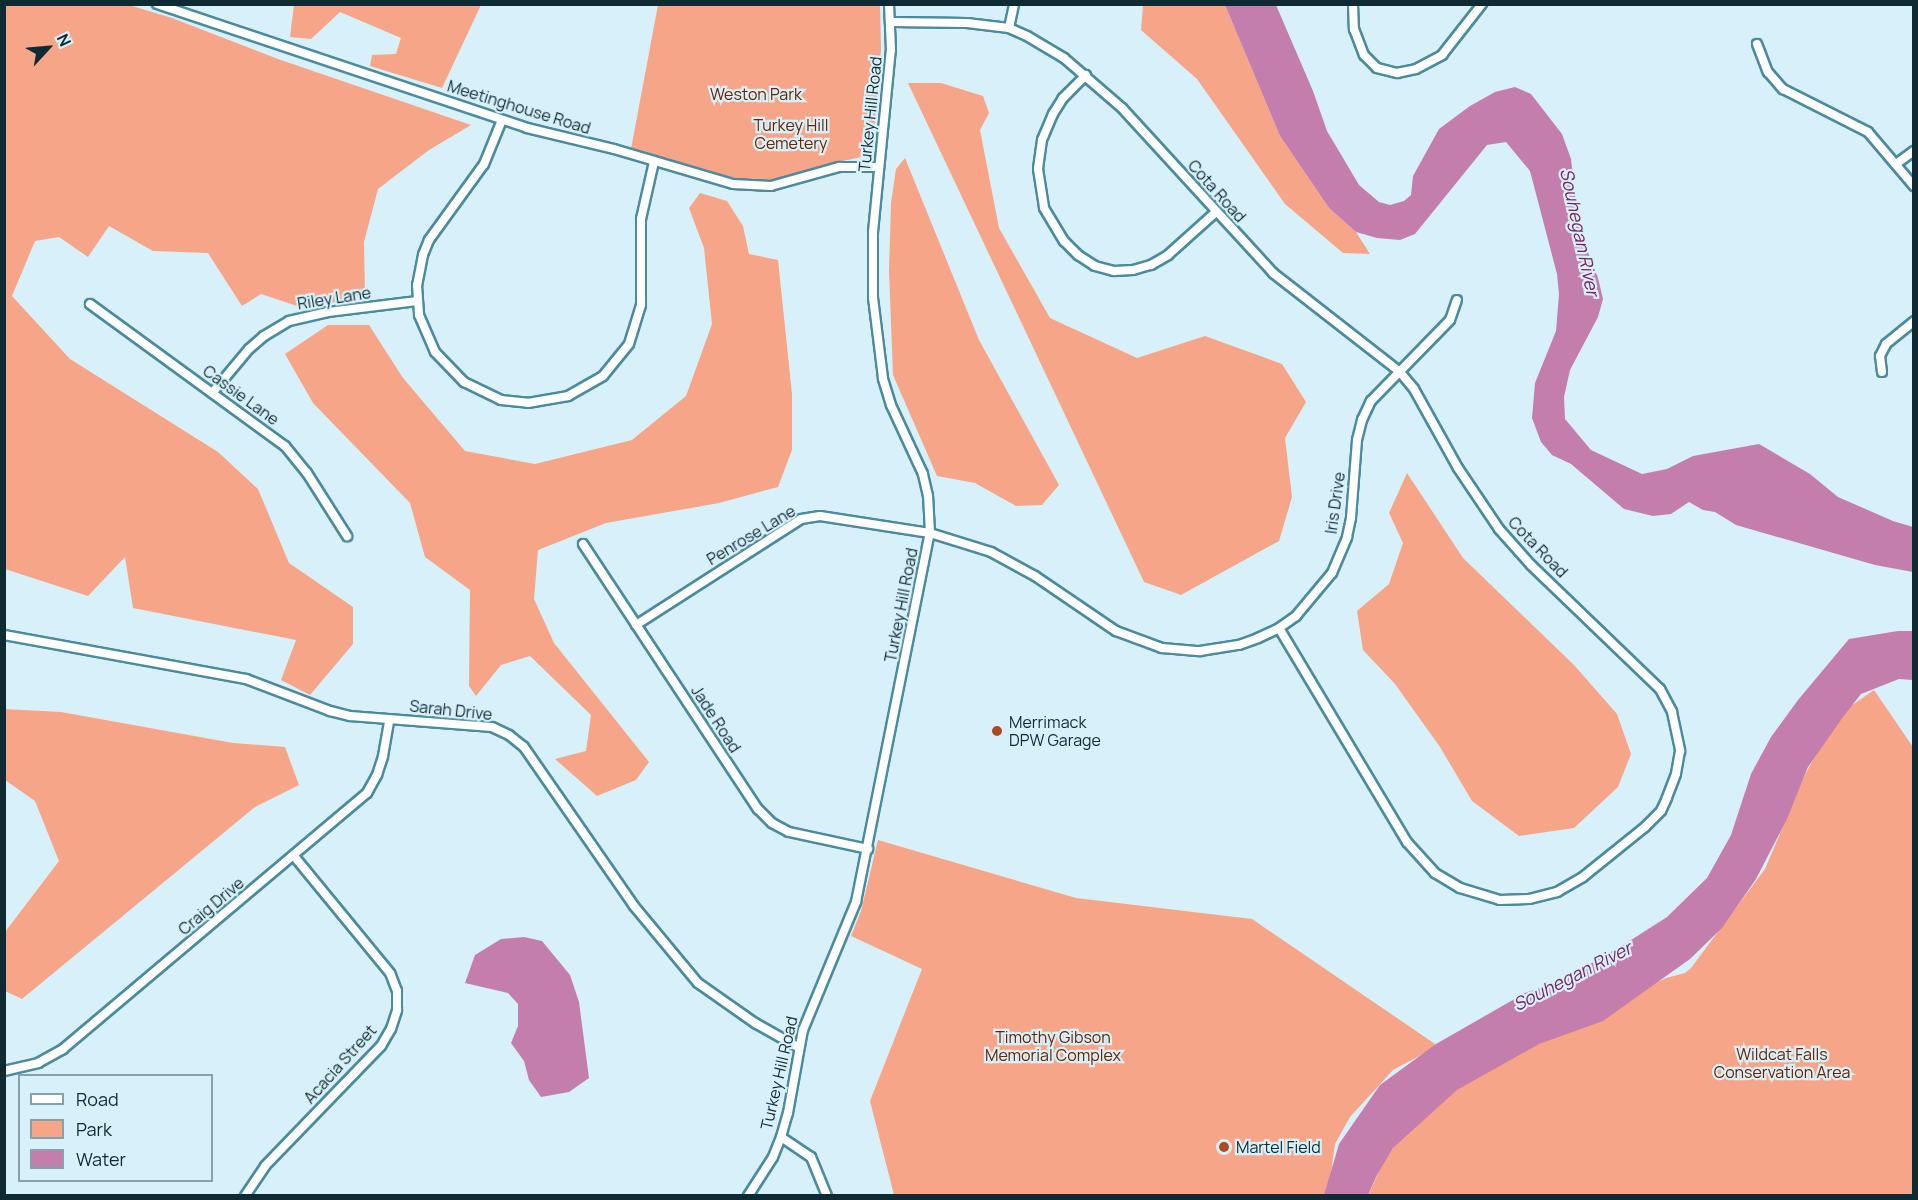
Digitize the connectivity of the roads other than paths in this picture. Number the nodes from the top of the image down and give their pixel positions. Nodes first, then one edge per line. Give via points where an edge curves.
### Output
1 (157, 4) edge
2 (889, 4) edge
3 (1014, 4) edge
4 (1353, 4) edge
5 (1482, 4) edge
6 (891, 22) junction
7 (1009, 28) junction
8 (1757, 44) dead end
9 (1086, 75) junction
10 (502, 120) junction
11 (1914, 151) edge
12 (654, 162) junction
13 (1896, 164) junction
14 (879, 167) junction
15 (1914, 186) edge
16 (1216, 212) junction
17 (1457, 300) dead end
18 (417, 301) junction
19 (90, 304) dead end
20 (1914, 321) edge
21 (1399, 370) junction
22 (1882, 372) dead end
23 (213, 392) junction
24 (930, 533) junction
25 (347, 536) dead end
26 (583, 544) dead end
27 (636, 625) junction
28 (1279, 628) junction
29 (4, 635) edge
30 (389, 721) junction
31 (868, 849) junction
32 (294, 856) junction
33 (798, 1047) junction
34 (4, 1071) edge
35 (781, 1137) junction
36 (245, 1196) edge
37 (748, 1196) edge
38 (827, 1196) edge

1 - 10 street, Meetinghouse Road
2 - 6 street, Turkey Hill Road
3 - 7 street
4 - 5 street via 1354,30 1364,55 1377,68 1398,73 1442,56
6 - 7 street, Cota Road
6 - 14 street, Turkey Hill Road
7 - 9 street, Cota Road via 1048,47
8 - 13 street via 1768,72 1783,89 1858,125 1878,141
9 - 16 street, Cota Road via 1122,108
9 - 16 street via 1053,114 1042,140 1038,169 1044,208 1064,241 1095,266 1133,270 1168,255
10 - 12 street, Meetinghouse Road
10 - 18 street via 484,164 429,240 419,270
11 - 13 street
12 - 14 street, Meetinghouse Road via 752,186 780,184 839,167
12 - 18 street via 640,219 642,289 635,331 613,366 580,391 555,400 528,403 501,399 475,389 453,373 435,352 423,328
13 - 15 street
14 - 24 street, Turkey Hill Road via 872,278 877,341 891,405 922,474
16 - 21 street, Cota Road via 1274,273
17 - 21 street, Iris Drive via 1450,320
18 - 23 street, Riley Lane via 290,321 249,349
19 - 23 street, Cassie Lane
20 - 22 street via 1883,350
21 - 28 street, Iris Drive via 1371,401 1362,420 1351,518 1332,573 1309,603
21 - 28 street, Cota Road via 1484,508 1514,548 1660,689 1672,712 1680,752 1661,811 1583,877 1557,892 1508,900 1460,888 1435,873 1407,842
23 - 25 street, Cassie Lane via 272,435 296,458
24 - 27 street, Penrose Lane via 820,516 801,519
24 - 28 street, Iris Drive via 991,552 1035,576 1116,631 1162,648 1219,649
24 - 31 street, Turkey Hill Road
26 - 27 street, Jade Road
27 - 31 street, Jade Road via 746,792 772,823 808,838
29 - 30 street, Sarah Drive via 246,679 330,711
30 - 32 street, Craig Drive via 383,756 367,793
30 - 33 street, Sarah Drive via 492,727 509,735 524,747 633,906 698,983
31 - 33 street, Turkey Hill Road via 856,902 809,1011
32 - 34 street, Craig Drive via 63,1049 38,1063
32 - 36 street, Acacia Street via 390,973 397,991 397,1010 381,1046 265,1166
33 - 35 street, Turkey Hill Road
35 - 37 street, Turkey Hill Road
35 - 38 street via 811,1157

